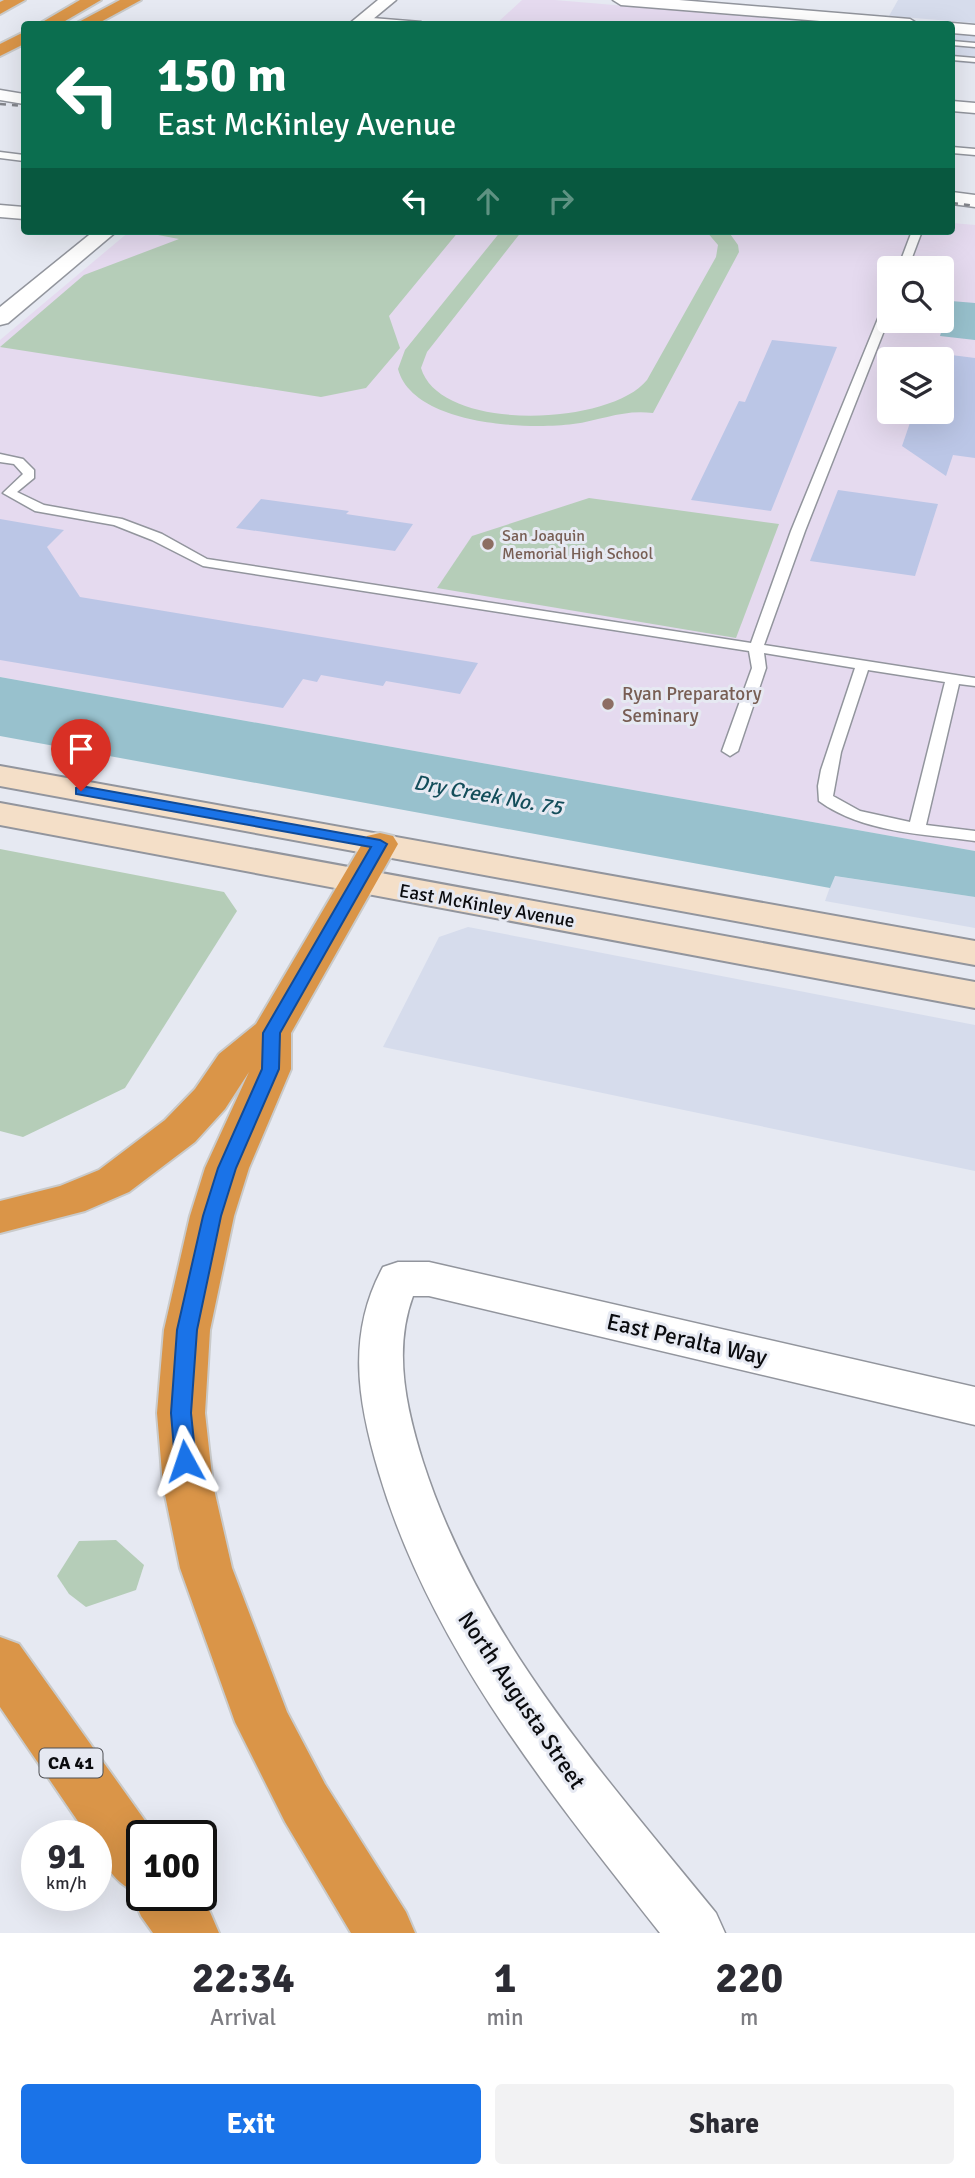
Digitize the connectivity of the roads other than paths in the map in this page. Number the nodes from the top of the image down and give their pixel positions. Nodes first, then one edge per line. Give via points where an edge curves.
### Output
1 (7, 0) edge
2 (17, 0) edge
3 (93, 0) edge
4 (133, 0) edge
5 (388, 0) edge
6 (621, 0) edge
7 (880, 0) edge
8 (0, 7) edge
9 (54, 21) edge
10 (89, 21) edge
11 (361, 21) edge
12 (846, 21) edge
13 (868, 21) edge
14 (955, 28) edge
15 (975, 30) edge
16 (21, 39) edge
17 (955, 43) edge
18 (975, 45) edge
19 (0, 51) edge
20 (21, 56) edge
21 (955, 58) edge
22 (975, 60) edge
23 (955, 66) edge
24 (0, 67) edge
25 (975, 68) edge
26 (0, 95) edge
27 (21, 98) edge
28 (955, 106) edge
29 (975, 108) edge
30 (0, 109) edge
31 (21, 111) edge
32 (955, 150) edge
33 (975, 152) edge
34 (0, 155) edge
35 (21, 158) edge
36 (955, 198) edge
37 (975, 201) edge
38 (0, 211) edge
39 (21, 214) edge
40 (955, 215) edge
41 (975, 217) edge
42 (102, 235) edge
43 (916, 235) edge
44 (908, 256) edge
45 (0, 318) edge
46 (877, 333) edge
47 (0, 458) edge
48 (5, 493) edge
49 (756, 648) junction
50 (863, 664) junction
51 (953, 678) junction
52 (975, 682) edge
53 (730, 751) dead end
54 (0, 776) edge
55 (0, 814) edge
56 (917, 827) junction
57 (975, 836) edge
58 (380, 844) junction
59 (358, 882) junction
60 (975, 953) edge
61 (975, 995) edge
62 (271, 1033) junction
63 (0, 1217) edge
64 (398, 1279) joint
65 (975, 1406) edge
66 (0, 1661) edge
67 (126, 1842) edge
68 (173, 1911) edge
69 (189, 1933) edge
70 (385, 1933) edge
71 (696, 1933) edge

1 - 8 highway
2 - 8 highway
3 - 9 highway
4 - 10 highway
5 - 11 street
6 - 12 street
7 - 13 street
14 - 15 street
16 - 19 highway
17 - 18 lane
20 - 24 highway
21 - 22 lane
23 - 25 lane
26 - 27 street
28 - 29 street
30 - 31 street
32 - 33 lane
34 - 35 lane
36 - 37 street
38 - 39 street
40 - 41 street
42 - 45 street
43 - 44 lane
46 - 49 lane
47 - 48 lane via 19,461 30,475
48 - 49 lane via 40,508 117,522 203,562
49 - 50 lane
49 - 53 lane via 759,668
50 - 51 lane
50 - 56 lane via 825,798 845,813
51 - 52 lane
51 - 56 lane
54 - 58 main road, East McKinley Avenue
55 - 59 main road, East McKinley Avenue
56 - 57 lane
58 - 59 highway
58 - 60 main road, East McKinley Avenue
59 - 61 main road, East McKinley Avenue
59 - 62 highway
62 - 63 highway via 233,1065 180,1131 114,1181 70,1200
62 - 70 highway via 271,1069 227,1168 187,1330 181,1413 188,1485 206,1568 263,1722 305,1803
64 - 65 street, East Peralta Way via 429,1279
64 - 71 street, North Augusta Street via 379,1336 383,1403 418,1521 457,1605 497,1670 564,1767
66 - 67 highway, CA 41
68 - 69 highway

